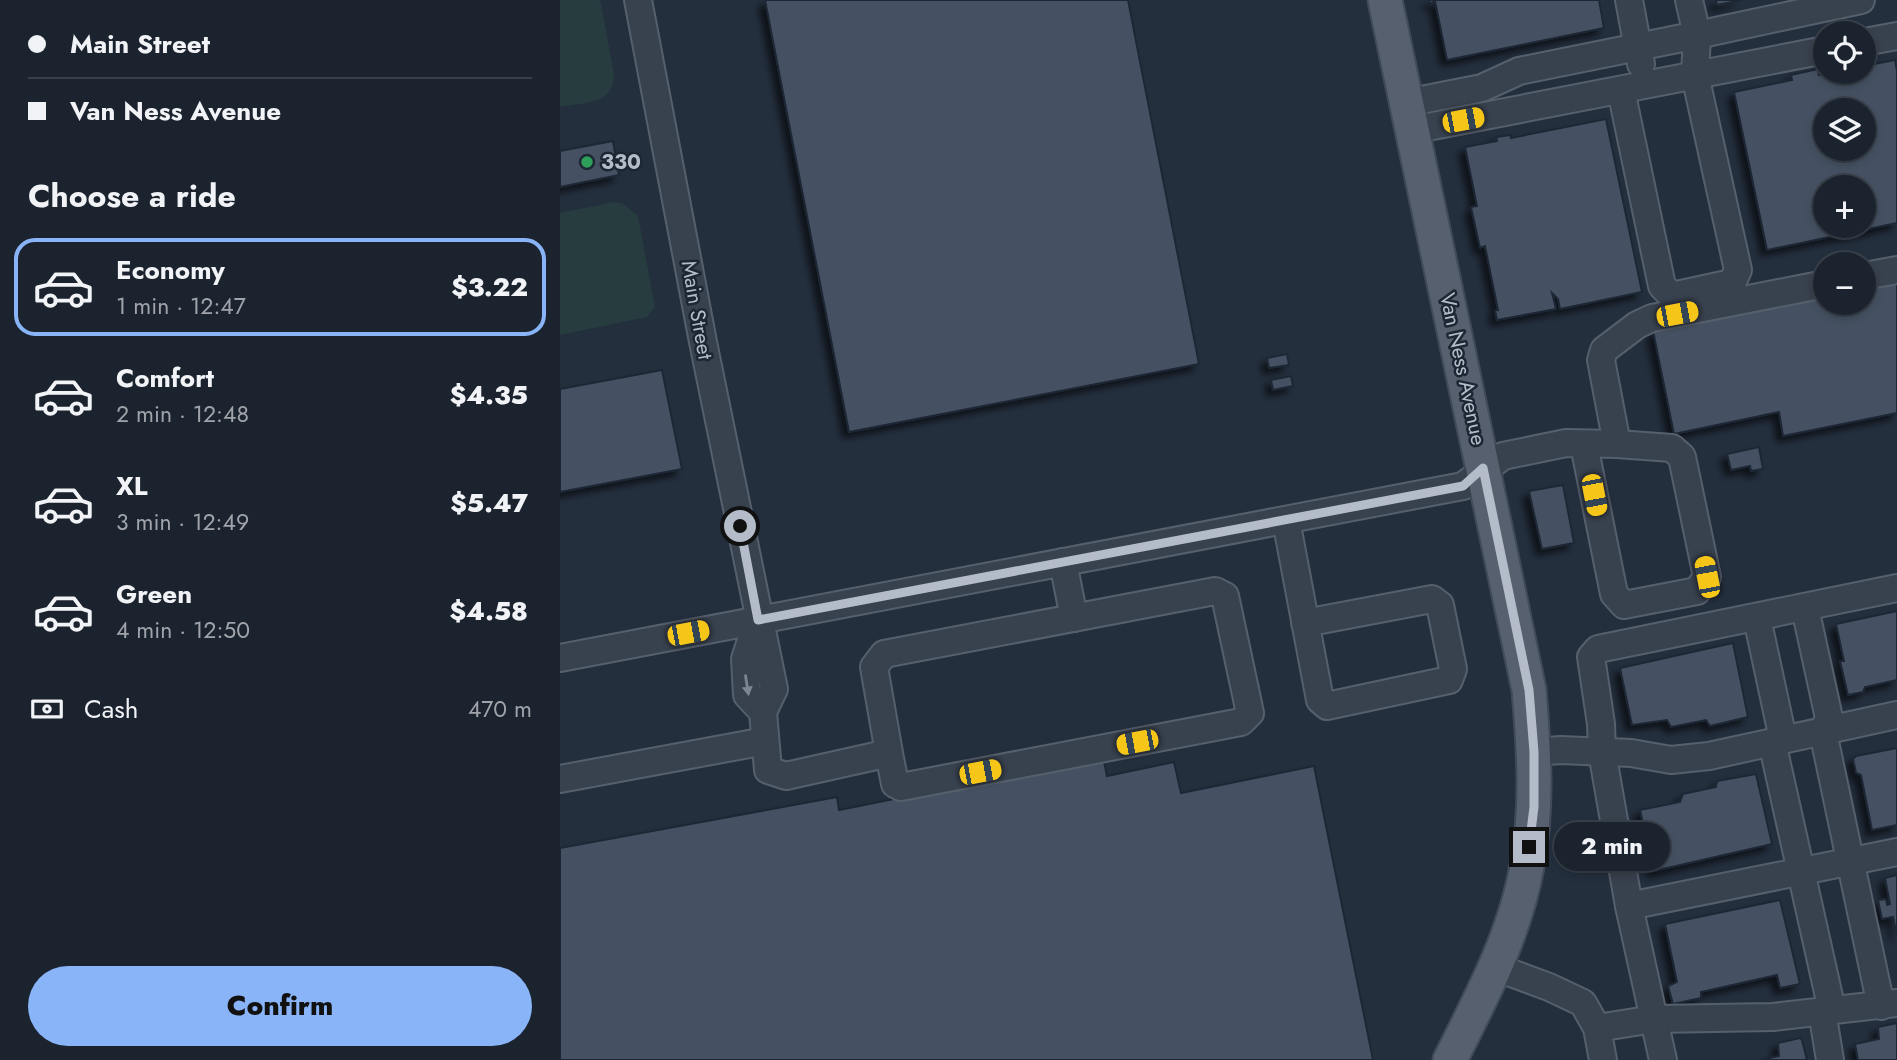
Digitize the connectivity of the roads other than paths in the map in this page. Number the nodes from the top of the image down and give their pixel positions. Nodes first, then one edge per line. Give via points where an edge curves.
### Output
1 (638, 0) edge
2 (1385, 0) edge
3 (1629, 0) edge
4 (1689, 0) edge
5 (1861, 0) edge
6 (1697, 36) junction
7 (1897, 36) edge
8 (1876, 40) edge
9 (1638, 47) junction
10 (1813, 52) edge
11 (1695, 75) junction
12 (1632, 87) junction
13 (1482, 88) junction
14 (1488, 115) junction
15 (1409, 117) junction
16 (1897, 270) edge
17 (1876, 274) edge
18 (1813, 286) edge
19 (1617, 444) junction
20 (1584, 445) junction
21 (1483, 468) junction
22 (1286, 520) junction
23 (1063, 562) junction
24 (1897, 588) edge
25 (1805, 608) junction
26 (1074, 618) junction
27 (1757, 618) junction
28 (758, 620) junction
29 (1305, 624) junction
30 (560, 658) edge
31 (1897, 715) edge
32 (1823, 732) junction
33 (765, 741) junction
34 (1778, 741) junction
35 (1534, 752) junction
36 (1602, 752) junction
37 (889, 753) junction
38 (560, 779) edge
39 (1897, 852) edge
40 (1849, 862) junction
41 (1802, 872) junction
42 (1629, 906) junction
43 (1495, 967) junction
44 (1889, 1005) edge
45 (1827, 1010) junction
46 (1654, 1019) junction
47 (1597, 1028) junction
48 (1450, 1060) edge
49 (1603, 1060) edge
50 (1663, 1060) edge
51 (1830, 1060) edge

1 - 28 street, Main Street
2 - 15 main road, Van Ness Avenue
3 - 9 street
4 - 6 street
5 - 6 street
6 - 9 street
6 - 11 street
7 - 8 street
9 - 12 street
9 - 13 street via 1519,71
10 - 11 street
11 - 12 street
11 - 12 street via 1738,270 1732,283 1672,296 1662,286
12 - 14 street
13 - 14 street
13 - 15 street
14 - 15 street
15 - 21 main road, Van Ness Avenue
16 - 17 street
18 - 19 street via 1652,318 1604,350 1601,360
19 - 20 street
19 - 20 street via 1672,448 1682,457 1707,577 1697,591 1624,605 1614,594
20 - 21 street via 1566,443 1503,456
21 - 22 street via 1463,486
21 - 35 main road, Van Ness Avenue via 1529,690
22 - 23 street
22 - 29 street
23 - 26 street
23 - 28 street
24 - 25 street
25 - 27 street
25 - 32 street via 1829,718
26 - 37 street via 884,654 874,667
26 - 37 street via 1216,591 1225,596 1250,713 1241,722 901,787 895,784
27 - 34 street
27 - 36 street via 1598,649 1591,657
28 - 30 street
28 - 33 street via 745,659 747,695 763,712
29 - 29 street via 1320,700 1327,706 1448,680 1453,669 1440,605 1432,599
31 - 32 street
32 - 34 street
32 - 40 street
33 - 37 street via 768,770 786,776
33 - 38 street
34 - 36 street via 1671,760
34 - 41 street
35 - 36 street
35 - 43 main road, Van Ness Avenue via 1527,867
36 - 42 street
39 - 40 street
40 - 41 street
40 - 44 street
41 - 42 street
41 - 45 street
42 - 46 street
43 - 47 street via 1583,1003
43 - 48 main road, Van Ness Avenue
44 - 45 street
45 - 46 street via 1773,1017
45 - 51 street
46 - 47 street
46 - 50 street
47 - 49 street

